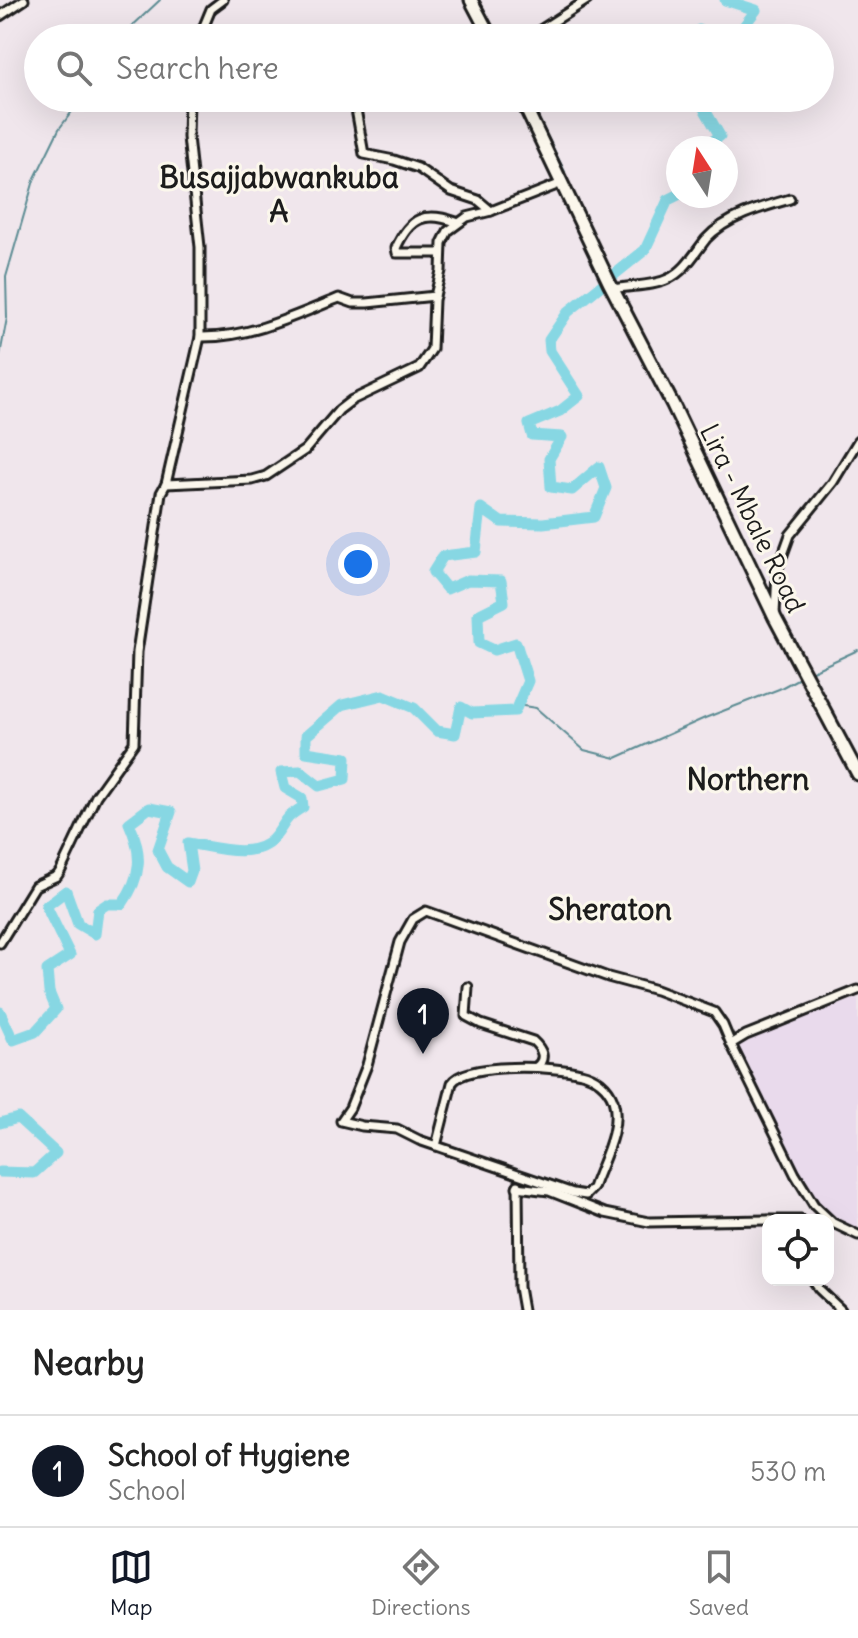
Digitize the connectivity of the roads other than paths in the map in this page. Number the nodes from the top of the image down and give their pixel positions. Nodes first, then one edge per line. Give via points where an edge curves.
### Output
1 (24, 0) edge
2 (223, 0) edge
3 (471, 0) edge
4 (587, 0) edge
5 (0, 16) edge
6 (205, 24) edge
7 (484, 24) edge
8 (552, 24) edge
9 (189, 112) edge
10 (356, 112) edge
11 (528, 112) edge
12 (562, 183) junction
13 (790, 199) dead end
14 (491, 211) junction
15 (456, 222) junction
16 (441, 253) junction
17 (611, 286) junction
18 (435, 296) junction
19 (200, 337) junction
20 (858, 441) edge
21 (166, 484) junction
22 (775, 618) junction
23 (858, 774) edge
24 (0, 943) edge
25 (468, 987) dead end
26 (858, 990) edge
27 (731, 1044) junction
28 (536, 1067) junction
29 (436, 1146) junction
30 (518, 1173) junction
31 (517, 1187) junction
32 (762, 1220) edge
33 (858, 1235) edge
34 (817, 1286) edge
35 (523, 1310) edge
36 (841, 1310) edge

1 - 5 street
2 - 6 street via 211,9
3 - 7 main road
4 - 8 street
9 - 19 street via 200,247
10 - 14 street via 364,154 418,168
11 - 12 main road
12 - 14 street
12 - 17 main road, Lira - Mbale Road
13 - 17 street via 720,228 667,280
14 - 15 street
15 - 16 street via 444,237
15 - 16 street via 425,216 396,248 397,253
16 - 18 street
17 - 22 main road, Lira - Mbale Road
18 - 19 street via 367,303 339,298 242,333
18 - 21 street via 432,349 423,365 352,400 297,458 260,478
19 - 21 street
20 - 22 street via 790,535 777,571
21 - 24 street via 137,652 134,743 96,796 57,876 35,886
22 - 23 main road, Lira - Mbale Road
25 - 28 street via 466,1016 533,1041 543,1056
26 - 27 street
27 - 29 street via 714,1012 426,911 413,919 400,942 367,1065 341,1121 397,1129
27 - 33 street via 814,1205 833,1223
28 - 29 street via 470,1071 456,1077
28 - 30 street via 582,1073 601,1083 612,1100 616,1123 588,1195
29 - 30 street
30 - 31 street
31 - 32 street via 544,1190 605,1213 649,1222
31 - 35 street
34 - 36 street

